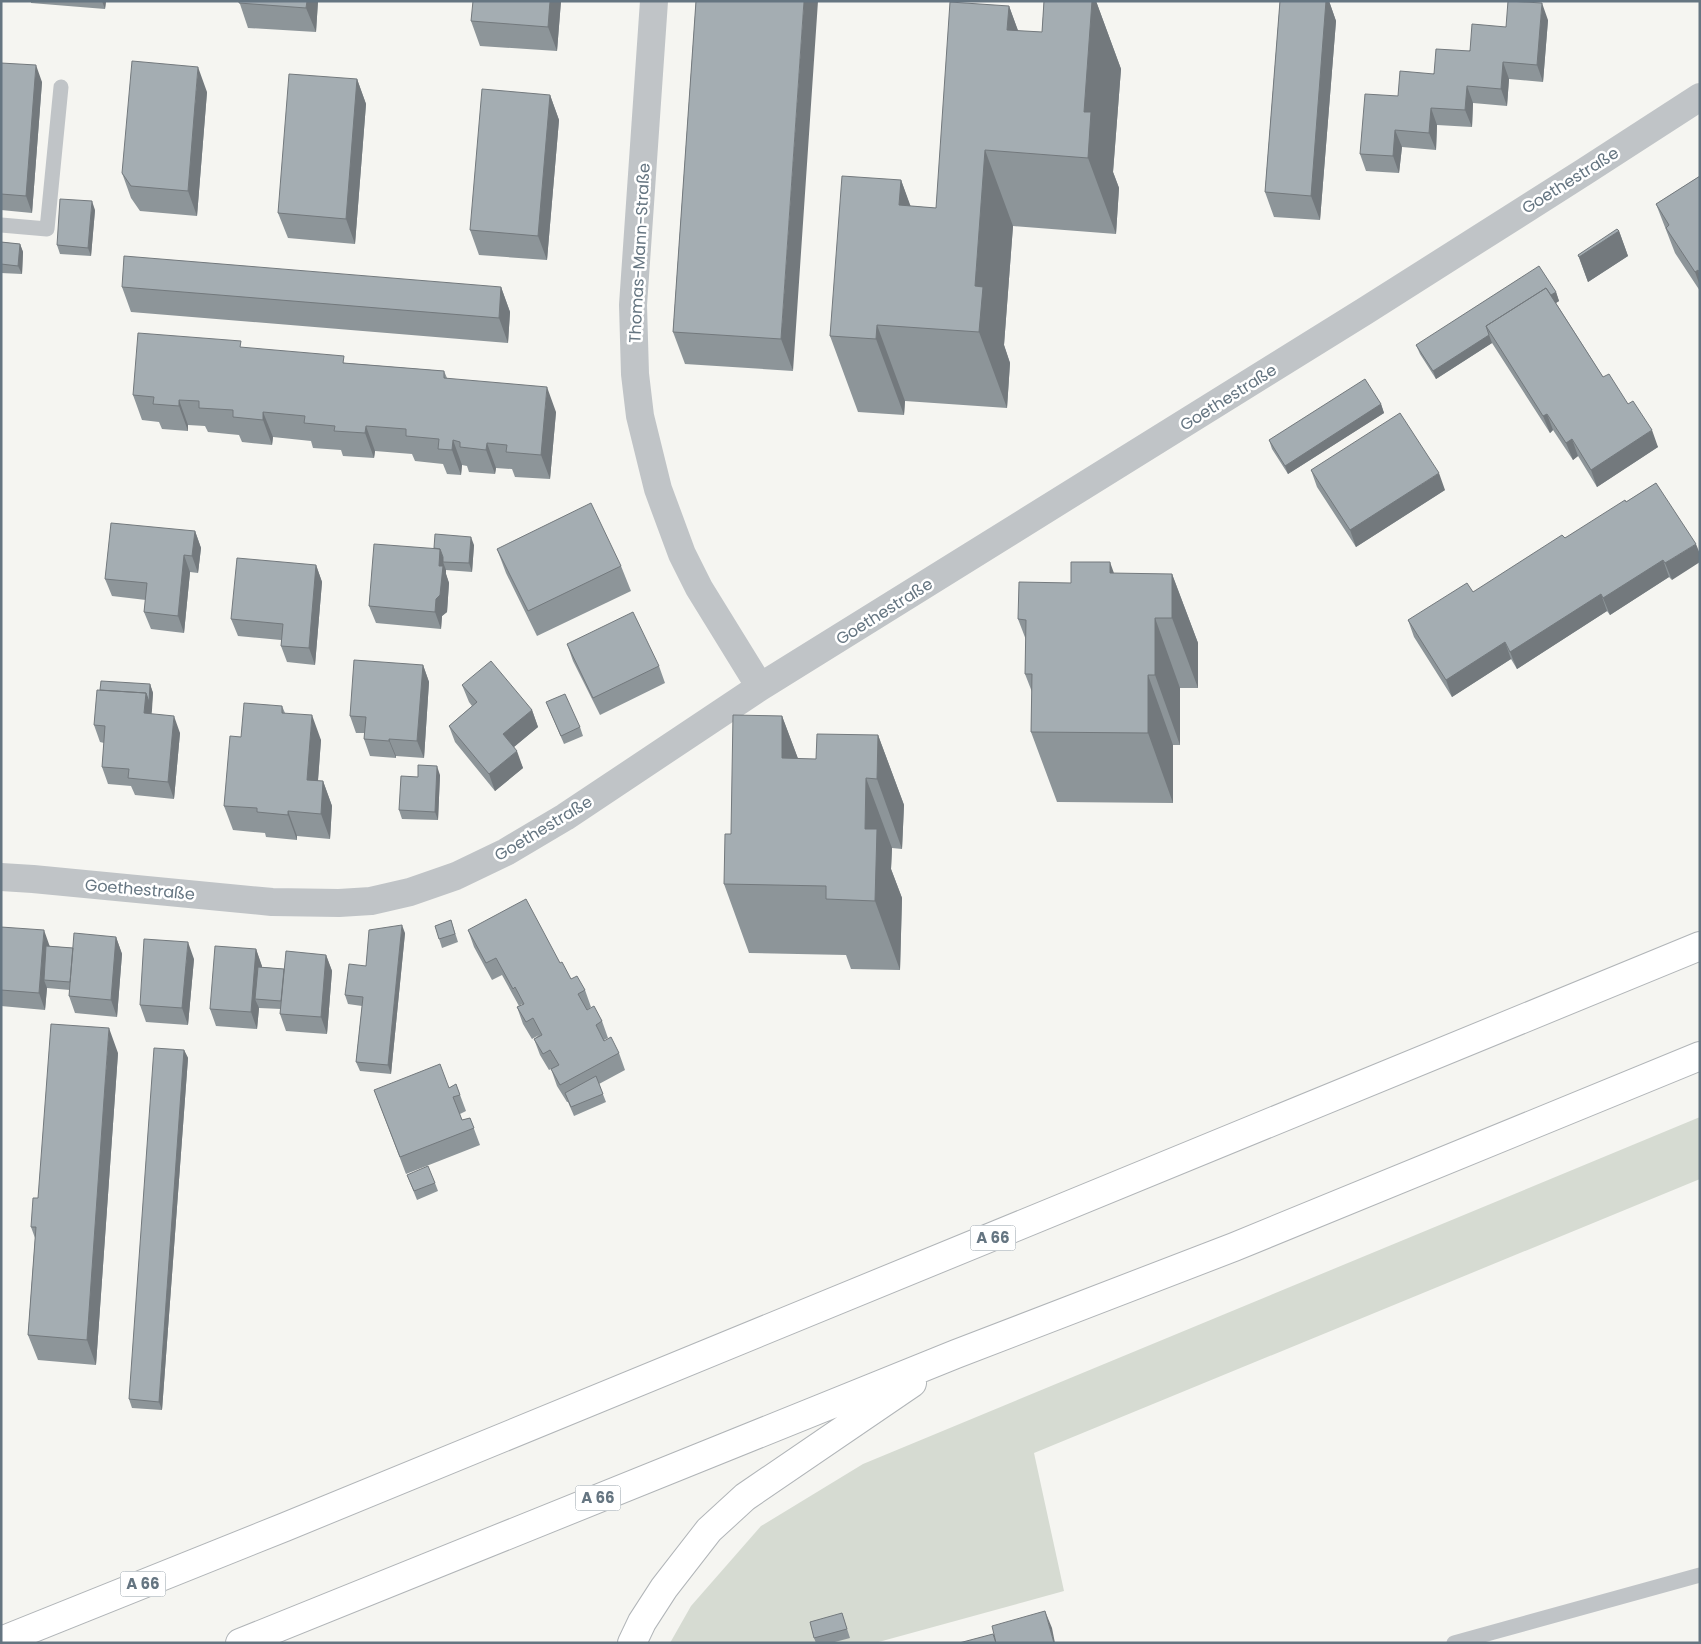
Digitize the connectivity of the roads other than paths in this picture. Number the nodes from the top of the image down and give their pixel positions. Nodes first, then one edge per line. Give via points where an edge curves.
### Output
1 (654, 1) edge
2 (61, 87) dead end
3 (1700, 97) edge
4 (1, 225) edge
5 (760, 688) junction
6 (1, 877) edge
7 (1700, 946) edge
8 (1700, 1056) edge
9 (956, 1354) junction
10 (1700, 1576) edge
11 (1, 1641) edge
12 (240, 1643) edge
13 (632, 1643) edge
14 (1454, 1643) edge

1 - 5 street, Thomas-Mann-Straße via 633,305 640,416 658,489 682,554
2 - 4 lane via 47,229
3 - 5 street, Goethestraße
5 - 6 street, Goethestraße via 565,817 506,852 456,876 410,892 371,901 296,903
7 - 11 highway, A 66
8 - 9 highway, A 66 via 1234,1247
9 - 12 highway, A 66
9 - 13 highway via 745,1497 709,1530 680,1567 642,1622
10 - 14 lane

